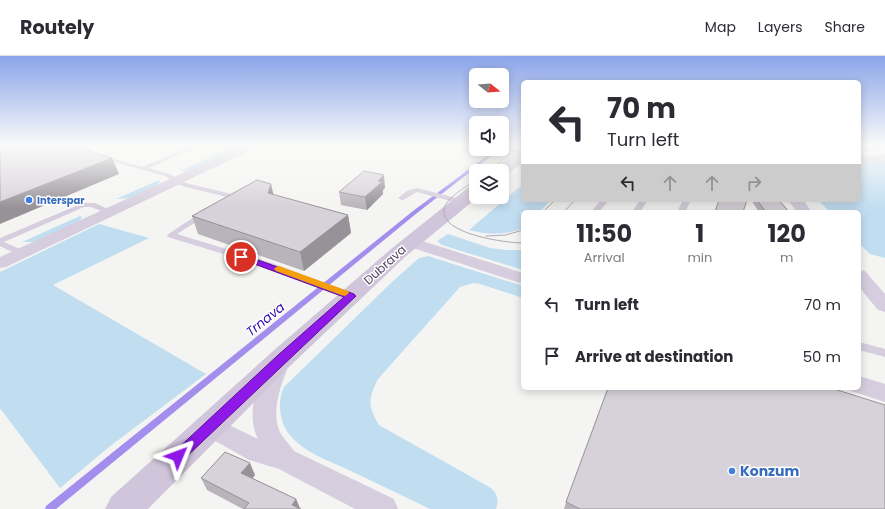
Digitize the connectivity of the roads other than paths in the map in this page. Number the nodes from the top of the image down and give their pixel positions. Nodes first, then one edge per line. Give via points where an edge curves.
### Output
1 (132, 166) edge
2 (149, 166) edge
3 (208, 166) edge
4 (142, 169) junction
5 (176, 181) junction
6 (469, 193) edge
7 (402, 198) dead end
8 (452, 199) junction
9 (797, 202) edge
10 (220, 204) edge
11 (803, 210) edge
12 (110, 212) junction
13 (208, 212) edge
14 (0, 242) edge
15 (410, 242) junction
16 (21, 253) junction
17 (0, 263) edge
18 (861, 277) edge
19 (521, 278) edge
20 (351, 296) junction
21 (885, 306) edge
22 (861, 347) edge
23 (885, 353) edge
24 (281, 359) junction
25 (861, 386) edge
26 (885, 393) edge
27 (210, 426) junction
28 (285, 459) junction
29 (123, 509) edge
30 (384, 509) edge

1 - 4 lane
2 - 4 lane
3 - 5 street
4 - 5 lane via 167,175
5 - 10 lane via 233,196
5 - 12 street
6 - 8 main road, Dubrava
7 - 8 lane via 412,190
8 - 15 main road, Dubrava
9 - 11 street
12 - 14 lane via 92,205 83,205
12 - 16 street
13 - 20 lane via 171,235 269,266
14 - 16 lane
15 - 19 street
15 - 20 main road, Dubrava
16 - 17 street
18 - 21 street
20 - 24 main road, Dubrava
22 - 23 lane
24 - 27 main road, Dubrava
24 - 28 street via 268,394 265,423 271,440
25 - 26 street
27 - 28 street via 258,452
27 - 29 main road, Dubrava
28 - 30 street

